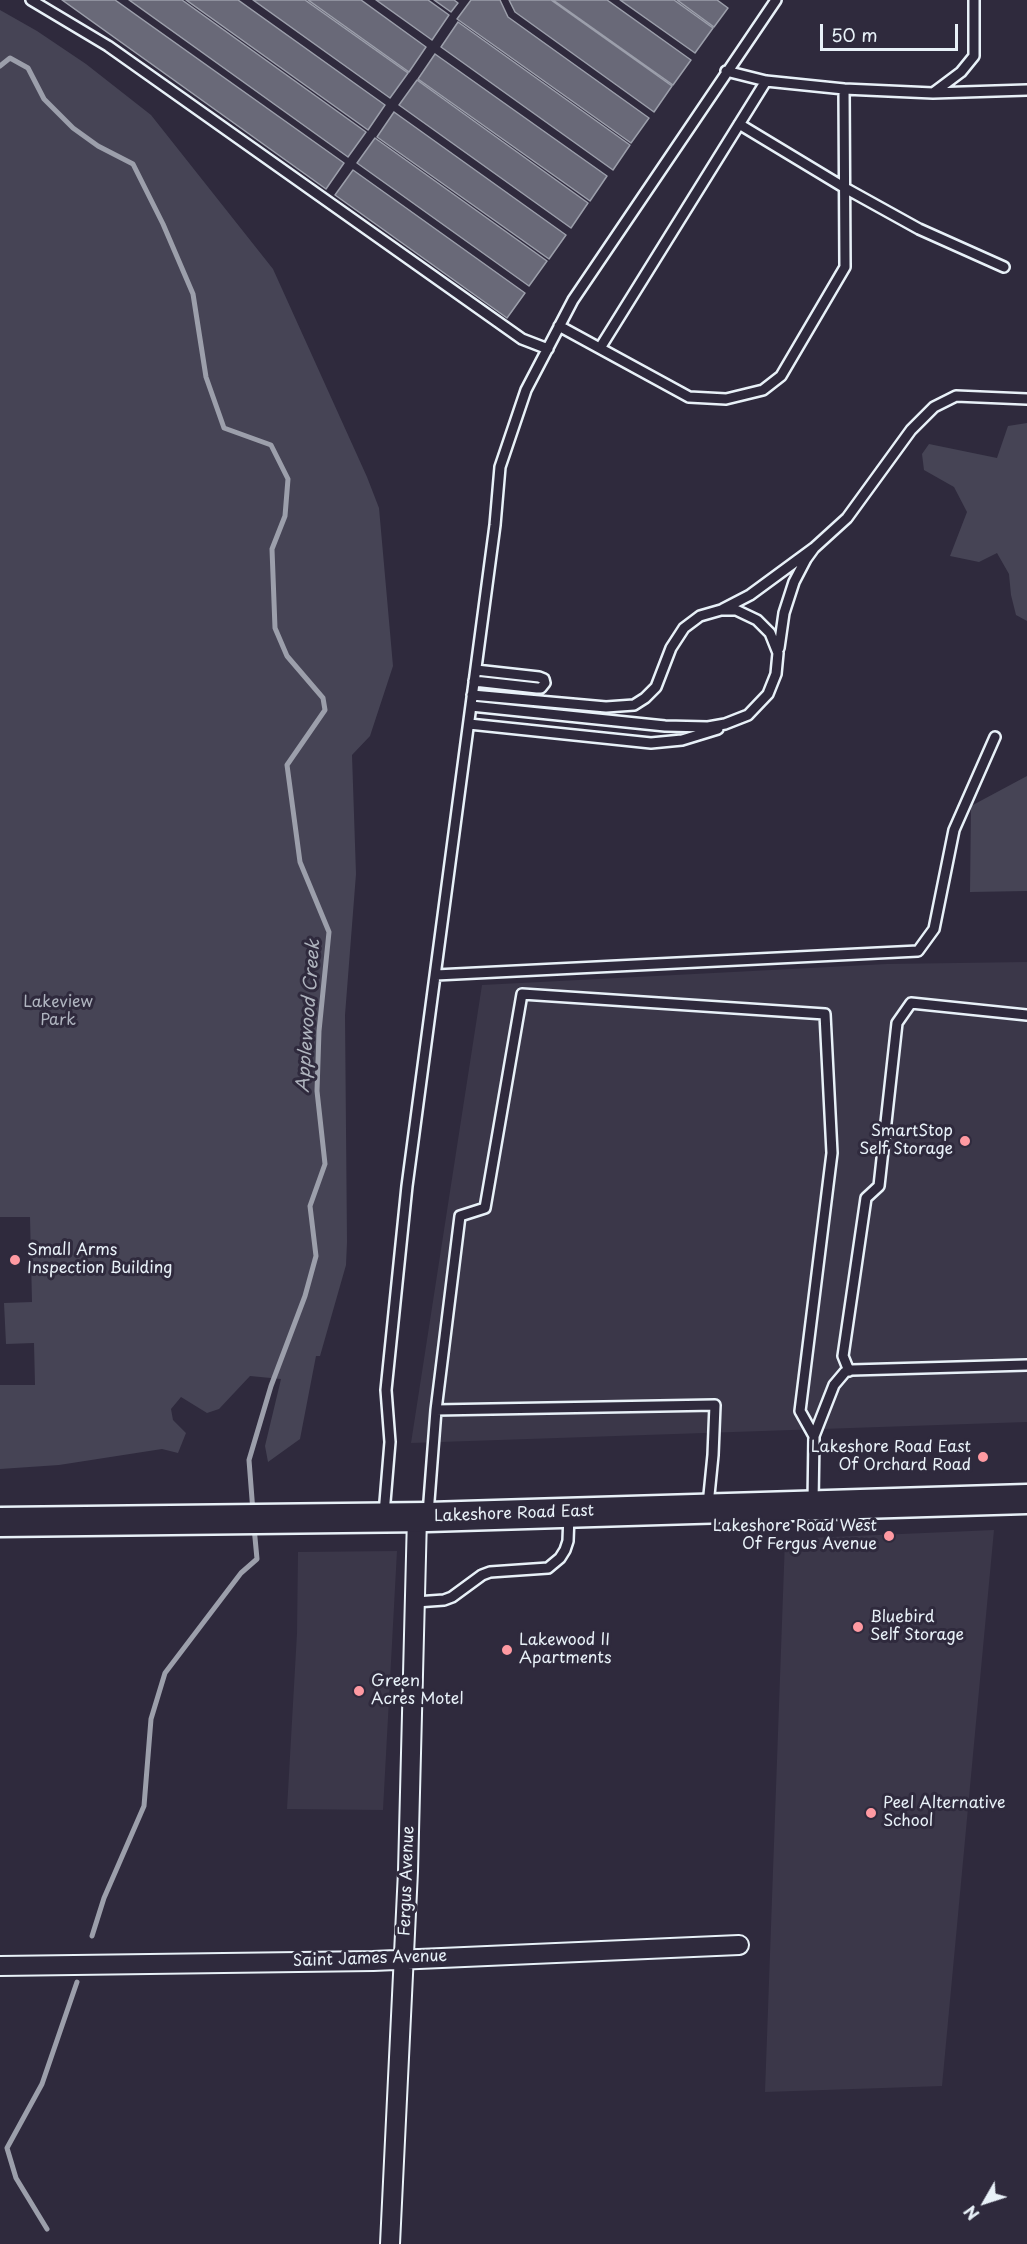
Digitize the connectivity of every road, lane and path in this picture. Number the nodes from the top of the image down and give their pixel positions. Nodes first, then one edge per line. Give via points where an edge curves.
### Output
1 (31, 0) edge
2 (776, 0) edge
3 (974, 0) edge
4 (726, 71) junction
5 (765, 81) junction
6 (844, 89) junction
7 (1027, 90) edge
8 (933, 93) junction
9 (739, 124) junction
10 (844, 188) junction
11 (1004, 267) dead end
12 (560, 326) junction
13 (600, 348) junction
14 (548, 349) junction
15 (1027, 399) edge
16 (814, 548) junction
17 (721, 610) junction
18 (778, 653) junction
19 (476, 670) junction
20 (474, 681) junction
21 (472, 695) junction
22 (471, 706) junction
23 (732, 723) junction
24 (469, 724) junction
25 (995, 737) dead end
26 (436, 975) junction
27 (1027, 1016) edge
28 (1027, 1365) edge
29 (849, 1371) junction
30 (436, 1410) junction
31 (813, 1436) junction
32 (1027, 1499) edge
33 (813, 1506) junction
34 (708, 1509) junction
35 (570, 1513) junction
36 (384, 1517) junction
37 (423, 1517) junction
38 (0, 1522) edge
39 (416, 1602) junction
40 (739, 1945) dead end
41 (404, 1959) junction
42 (0, 1966) edge
43 (390, 2244) edge

1 - 14 lane via 111,48 522,339
2 - 4 lane
3 - 8 lane via 974,56
4 - 5 lane
4 - 12 lane via 573,300
5 - 6 lane
5 - 9 lane
6 - 8 lane
6 - 10 lane
7 - 8 lane
9 - 10 lane
9 - 13 lane
10 - 11 lane via 919,229
10 - 13 lane via 844,271 781,376 763,390 726,399 689,397
12 - 13 lane
12 - 14 lane
14 - 19 lane via 526,390 500,467
15 - 16 lane via 956,396 934,407 911,430 847,518
16 - 17 lane via 750,595
16 - 18 lane via 794,582
17 - 18 lane via 736,610 757,620 770,633
17 - 21 lane via 700,616 684,628 671,648 656,687 634,705 606,707
18 - 23 lane via 776,674 768,694 748,715
19 - 20 lane
19 - 20 lane via 539,677 545,683 537,688
20 - 21 lane
21 - 22 lane
22 - 23 lane via 665,726
22 - 24 lane
23 - 24 lane via 682,740 651,743
24 - 26 lane
25 - 26 lane via 954,830 934,928 918,951
26 - 36 lane via 407,1186 386,1390 390,1442
27 - 29 lane via 910,1003 897,1023 879,1186 866,1198 843,1356
28 - 29 lane
29 - 31 lane via 834,1385
30 - 31 lane via 460,1216 485,1208 522,994 825,1014 832,1154 800,1411
30 - 34 lane via 715,1406
30 - 37 lane
31 - 33 lane
32 - 33 main road, Lakeshore Road East
33 - 34 main road, Lakeshore Road East
34 - 35 main road, Lakeshore Road East
35 - 37 main road, Lakeshore Road East
35 - 39 lane via 565,1550 548,1568 490,1572 452,1597
36 - 37 main road, Lakeshore Road East
36 - 38 main road, Lakeshore Road East
37 - 39 street, Fergus Avenue
39 - 41 street, Fergus Avenue
40 - 41 street, Saint James Avenue
41 - 42 street, Saint James Avenue
41 - 43 street, Fergus Avenue

